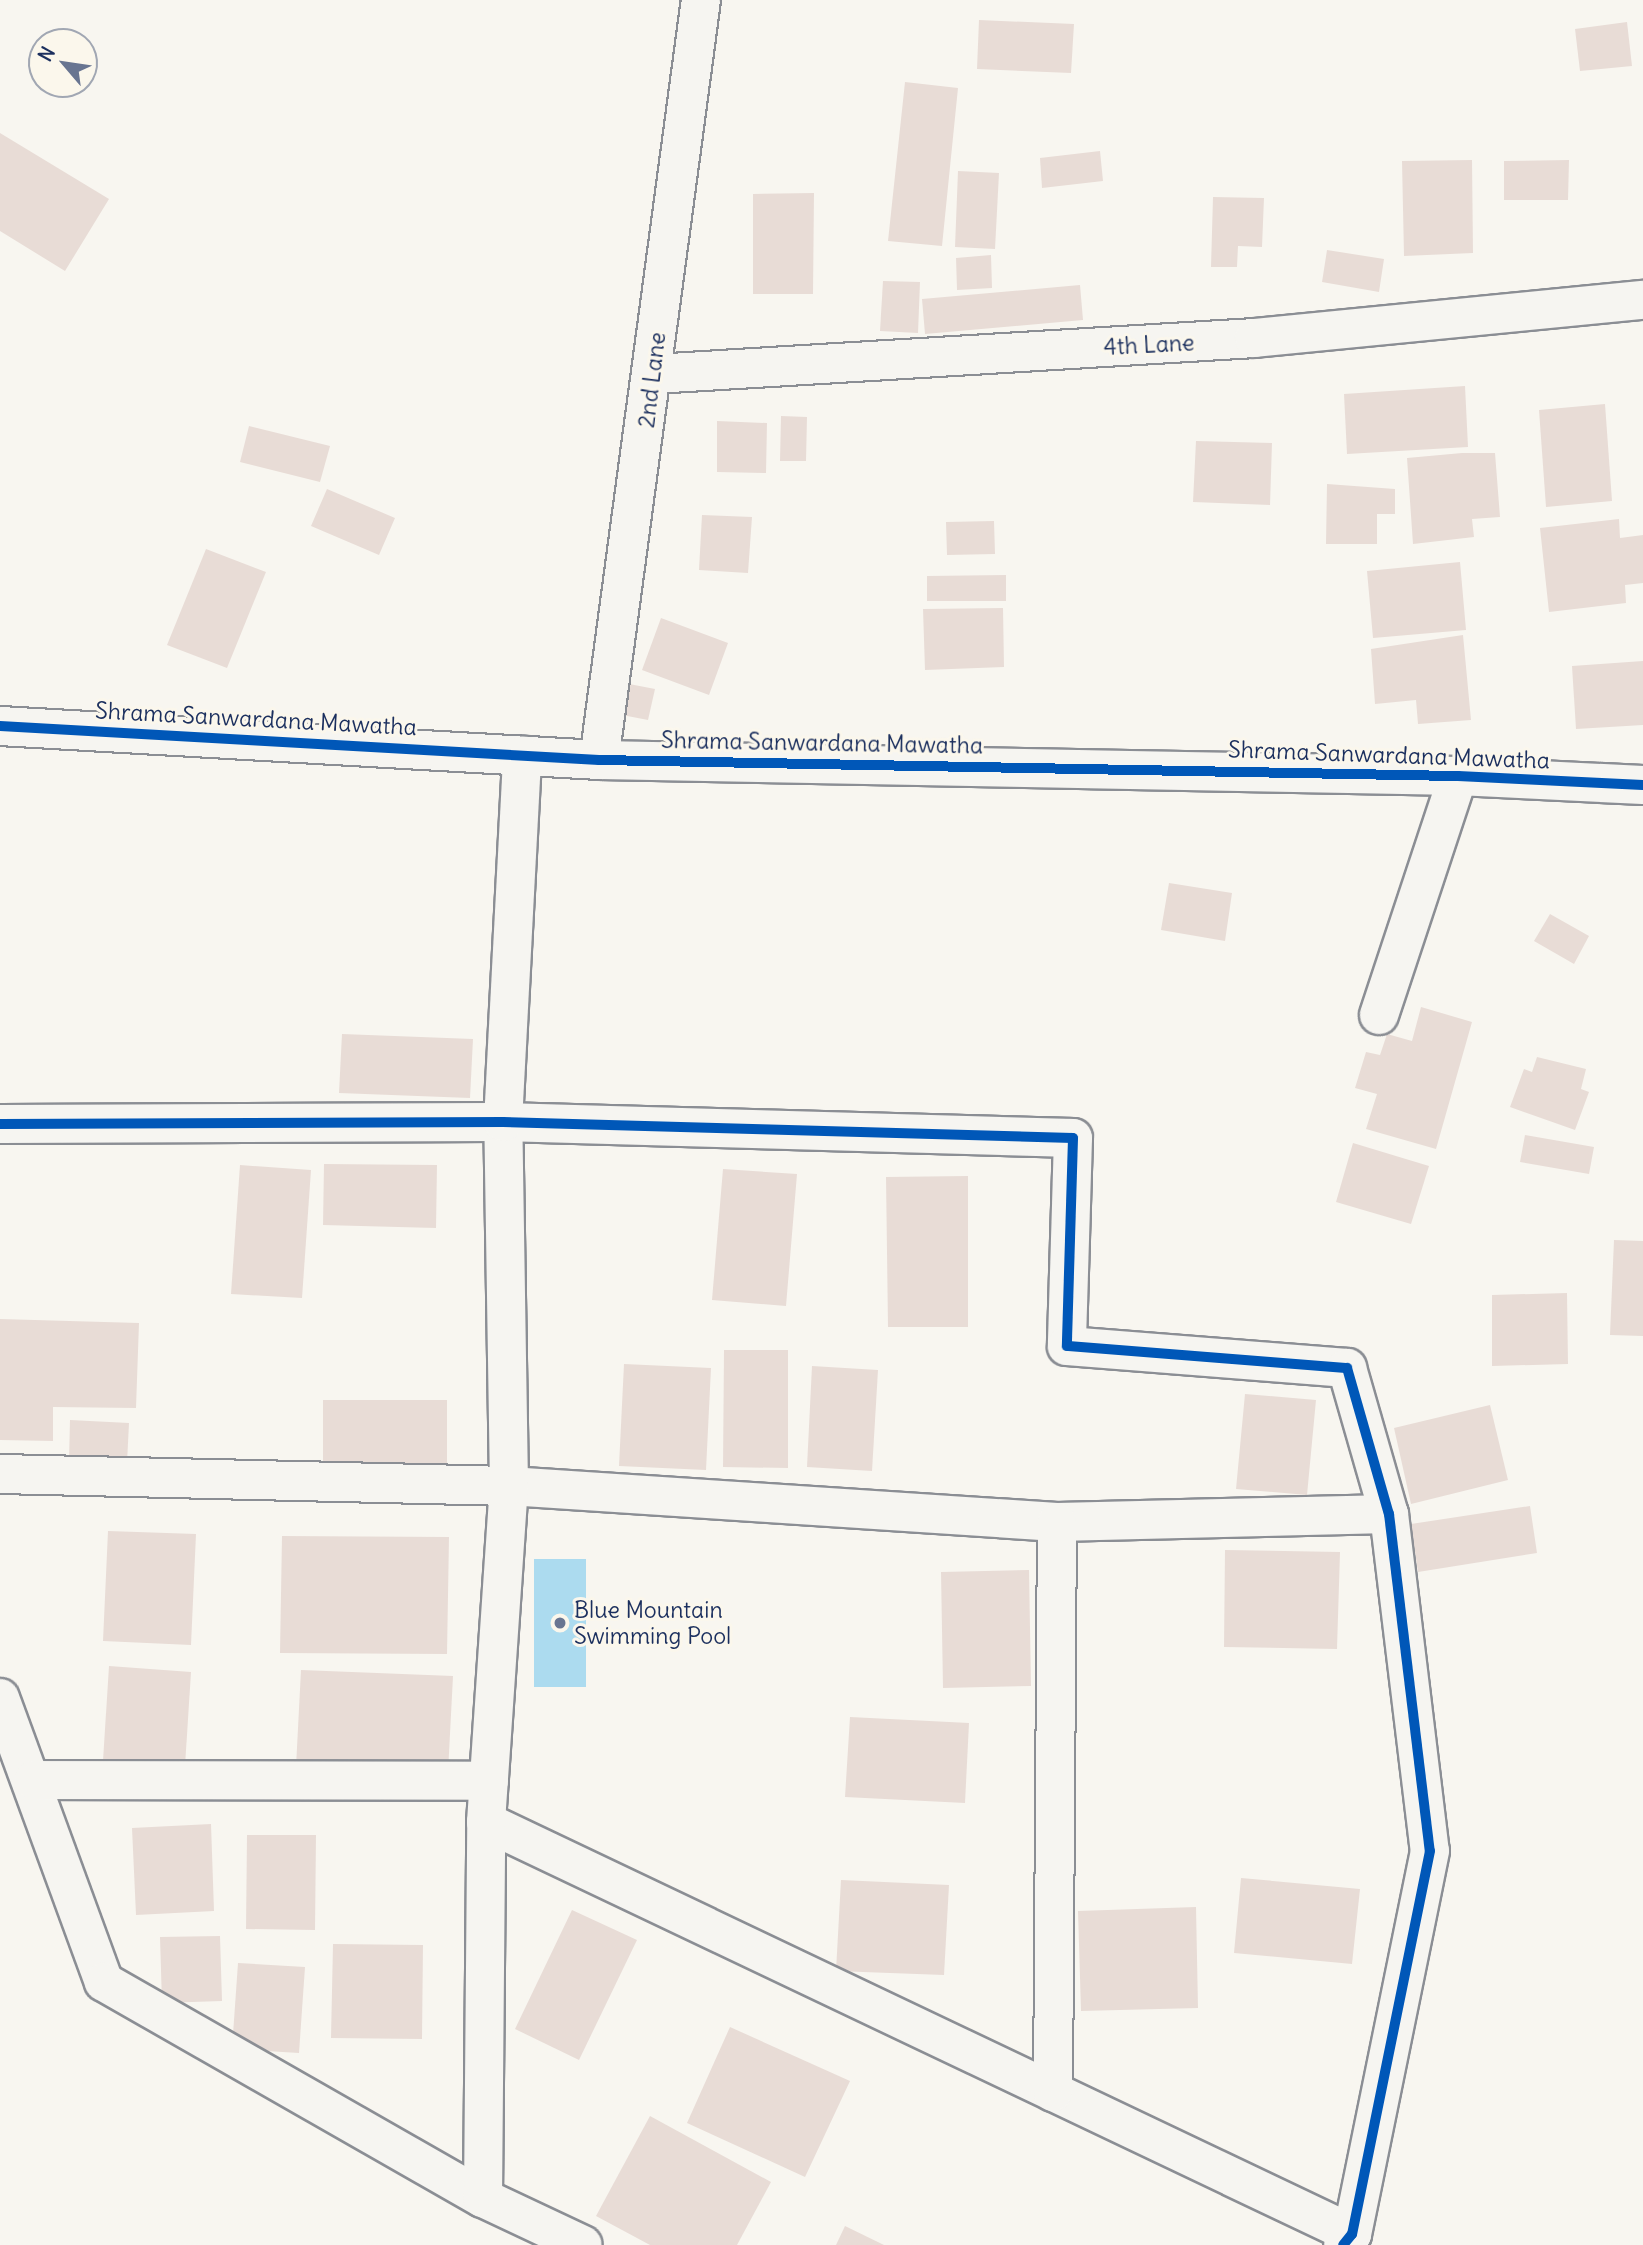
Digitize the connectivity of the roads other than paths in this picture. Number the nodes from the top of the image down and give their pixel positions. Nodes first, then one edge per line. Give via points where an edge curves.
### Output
1 (701, 0) edge
2 (1643, 300) edge
3 (654, 374) junction
4 (0, 726) edge
5 (522, 755) junction
6 (599, 760) junction
7 (1458, 776) junction
8 (1643, 785) edge
9 (1379, 1014) dead end
10 (503, 1122) junction
11 (0, 1124) edge
12 (0, 1474) edge
13 (509, 1486) junction
14 (1389, 1514) junction
15 (1057, 1522) junction
16 (0, 1698) edge
17 (34, 1780) junction
18 (489, 1781) junction
19 (486, 1822) junction
20 (1053, 2092) junction
21 (483, 2199) junction
22 (1347, 2239) edge
23 (583, 2245) edge

1 - 3 street, 2nd Lane
2 - 3 street, 4th Lane via 1254,338
3 - 6 street, 2nd Lane
4 - 5 street, Shrama Sanwardana Mawatha
5 - 6 street, Shrama Sanwardana Mawatha
5 - 10 street
6 - 7 street, Shrama Sanwardana Mawatha
7 - 8 street, Shrama Sanwardana Mawatha
7 - 9 street
10 - 11 street
10 - 13 street
10 - 14 street via 1073,1138 1067,1346 1347,1368
12 - 13 street
13 - 15 street
13 - 18 street
14 - 15 street
14 - 22 street via 1430,1851
15 - 20 street
16 - 17 street
17 - 18 street
17 - 21 street via 104,1982
18 - 19 street
19 - 20 street
19 - 21 street
20 - 22 street
21 - 23 street

